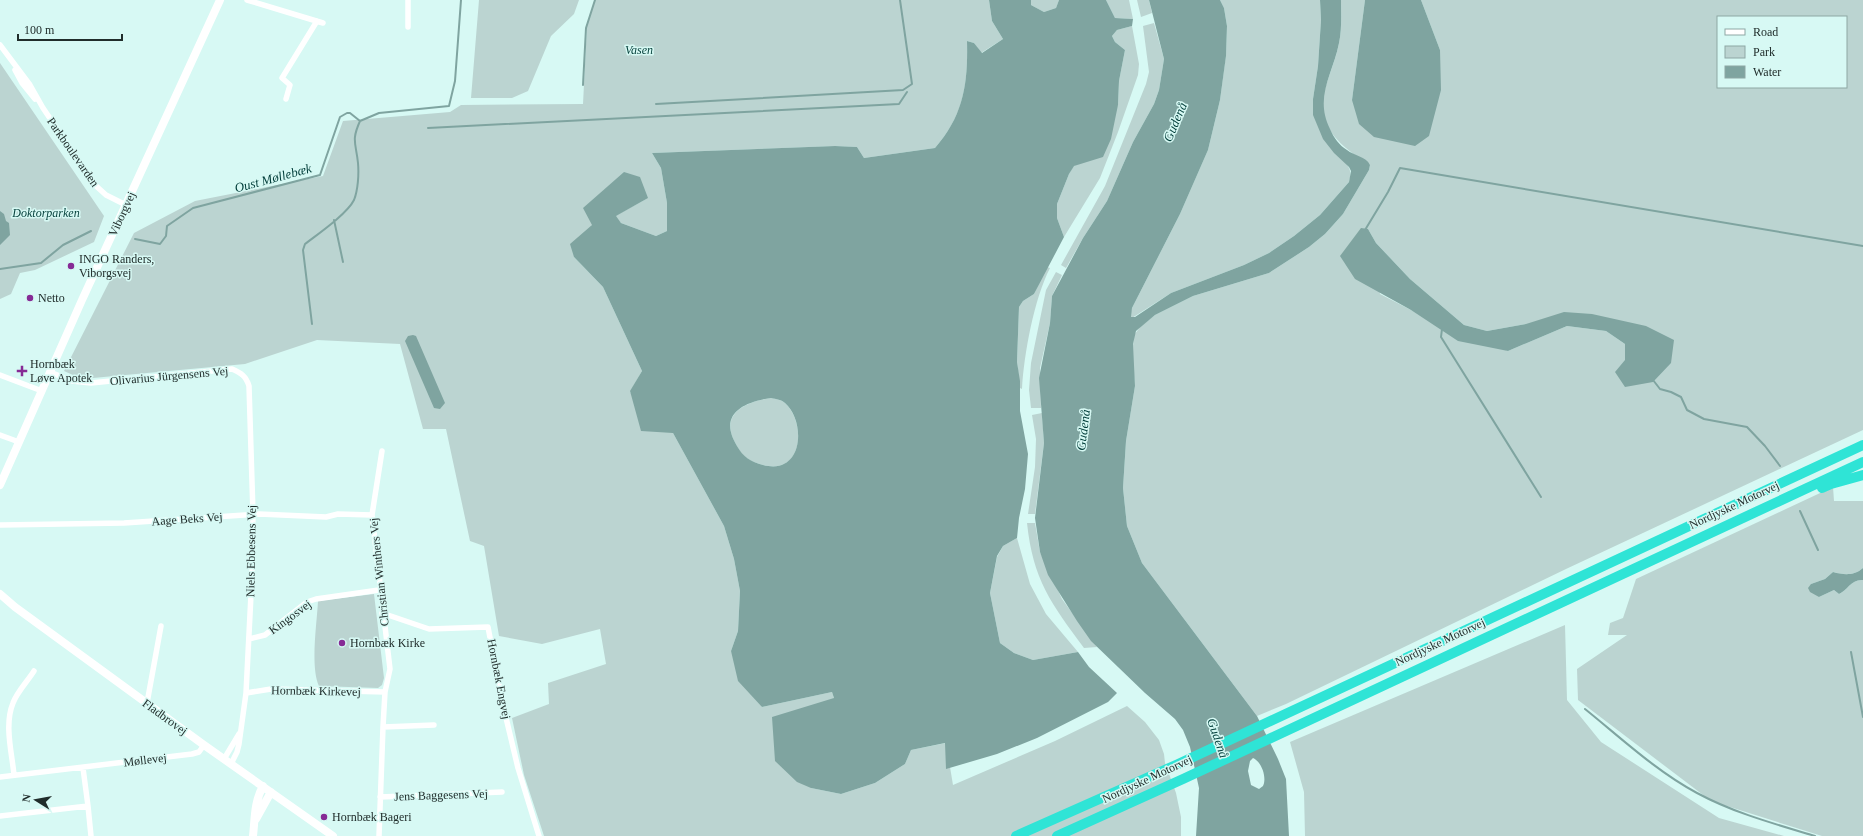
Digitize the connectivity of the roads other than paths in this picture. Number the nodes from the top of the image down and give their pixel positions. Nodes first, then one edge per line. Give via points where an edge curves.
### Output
1 (220, 0) edge
2 (247, 0) edge
3 (408, 0) edge
4 (317, 21) junction
5 (323, 23) dead end
6 (408, 27) dead end
7 (0, 45) edge
8 (286, 98) dead end
9 (126, 205) junction
10 (50, 372) junction
11 (241, 373) joint
12 (0, 375) edge
13 (42, 391) junction
14 (0, 435) edge
15 (19, 442) junction
16 (1863, 444) edge
17 (382, 451) dead end
18 (1863, 462) edge
19 (1863, 475) edge
20 (1, 480) edge
21 (253, 514) junction
22 (372, 515) junction
23 (1, 525) edge
24 (1606, 582) junction
25 (380, 590) junction
26 (0, 594) edge
27 (382, 613) junction
28 (161, 626) dead end
29 (249, 639) junction
30 (34, 672) dead end
31 (386, 692) junction
32 (246, 693) junction
33 (147, 703) junction
34 (434, 725) dead end
35 (383, 726) junction
36 (240, 732) junction
37 (204, 745) junction
38 (224, 759) junction
39 (231, 764) junction
40 (83, 768) junction
41 (14, 775) junction
42 (0, 777) edge
43 (263, 786) junction
44 (271, 792) junction
45 (502, 792) dead end
46 (380, 797) junction
47 (88, 806) junction
48 (0, 816) edge
49 (255, 821) junction
50 (91, 836) edge
51 (253, 836) edge
52 (333, 836) edge
53 (378, 836) edge
54 (539, 836) edge
55 (1016, 836) edge
56 (1057, 836) edge

1 - 9 street, Viborgvej
2 - 4 street
3 - 6 street
4 - 5 street
4 - 8 street via 282,78 290,85
7 - 9 street, Parkboulevarden via 25,88 43,108 95,185 106,196
9 - 10 street, Viborgvej
10 - 11 street, Olivarius Jürgensens Vej via 81,383 232,369
10 - 13 street, Viborgvej
11 - 21 street, Niels Ebbesens Vej via 249,386
12 - 13 street
13 - 15 street, Viborgvej
14 - 15 street
15 - 20 street, Viborgvej
16 - 55 highway, Nordjyske Motorvej via 1102,800
17 - 22 street, Christian Winthers Vej
18 - 24 highway, Nordjyske Motorvej
19 - 24 highway via 1832,484
21 - 22 street, Aage Beks Vej via 326,517 338,514
21 - 23 street, Aage Beks Vej via 124,523
21 - 29 street, Niels Ebbesens Vej
22 - 25 street, Christian Winthers Vej
24 - 56 highway, Nordjyske Motorvej
25 - 27 street, Christian Winthers Vej
25 - 29 street, Kingosvej via 316,598 298,608 265,635
26 - 33 street, Fladbrovej
27 - 31 street, Christian Winthers Vej via 390,669
27 - 54 street, Hornbæk Engvej via 429,630 488,627 518,768
28 - 33 street
29 - 32 street, Niels Ebbesens Vej
30 - 41 street via 13,702 10,712
31 - 32 street, Hornbæk Kirkevej via 271,689
31 - 35 street, Christian Winthers Vej
32 - 36 street, Niels Ebbesens Vej
33 - 37 street, Fladbrovej
34 - 35 street
35 - 46 street, Christian Winthers Vej
36 - 38 street, Niels Ebbesens Vej
36 - 39 street, Niels Ebbesens Vej via 238,752
37 - 38 street, Fladbrovej
37 - 40 street, Møllevej via 199,752 192,754
38 - 39 street, Fladbrovej
39 - 43 street, Fladbrovej
40 - 41 street, Møllevej
40 - 47 street
41 - 42 street, Møllevej
43 - 44 street, Fladbrovej
43 - 49 street via 257,800
44 - 49 street
44 - 52 street, Fladbrovej
45 - 46 street, Jens Baggesens Vej
46 - 53 street, Christian Winthers Vej
47 - 48 street
47 - 50 street
49 - 51 street

